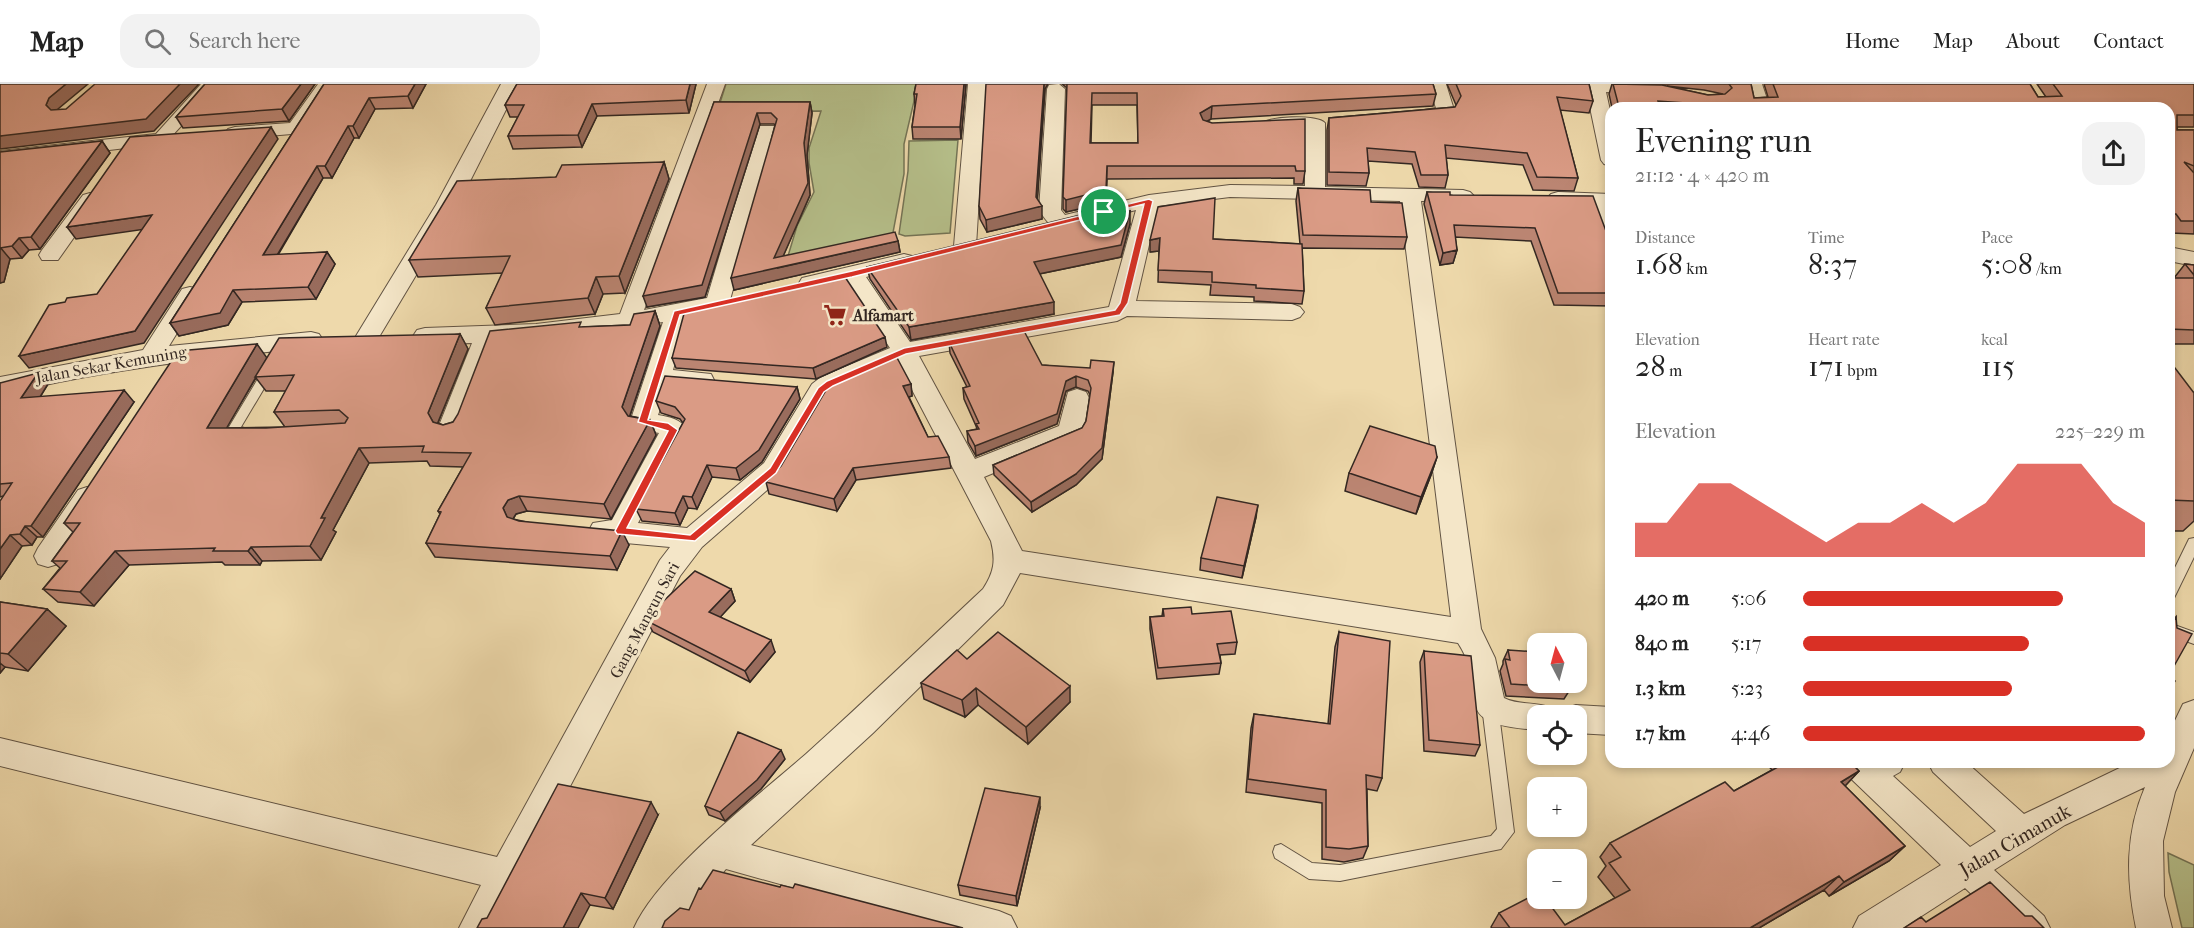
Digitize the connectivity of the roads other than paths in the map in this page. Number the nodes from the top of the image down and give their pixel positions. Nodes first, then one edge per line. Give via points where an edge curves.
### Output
1 (211, 84) edge
2 (328, 84) edge
3 (510, 84) edge
4 (716, 84) edge
5 (977, 84) edge
6 (1437, 84) edge
7 (1753, 84) edge
8 (1593, 86) edge
9 (1660, 88) edge
10 (1056, 89) dead end
11 (1758, 102) edge
12 (1393, 118) edge
13 (1337, 122) edge
14 (1315, 123) junction
15 (1246, 126) edge
16 (296, 129) junction
17 (767, 130) dead end
18 (165, 133) edge
19 (220, 134) edge
20 (1605, 135) edge
21 (188, 137) edge
22 (131, 142) junction
23 (283, 149) edge
24 (0, 157) edge
25 (117, 161) edge
26 (104, 180) edge
27 (1315, 193) junction
28 (1410, 195) junction
29 (1481, 197) edge
30 (1540, 198) edge
31 (1605, 199) edge
32 (1149, 201) junction
33 (942, 252) edge
34 (51, 255) dead end
35 (2175, 255) edge
36 (920, 257) edge
37 (2194, 259) edge
38 (852, 274) junction
39 (202, 276) edge
40 (784, 289) edge
41 (739, 299) edge
42 (717, 304) junction
43 (1122, 308) junction
44 (1292, 312) dead end
45 (677, 313) junction
46 (628, 320) junction
47 (368, 336) junction
48 (487, 336) junction
49 (285, 342) junction
50 (184, 351) junction
51 (904, 351) junction
52 (153, 355) junction
53 (659, 377) junction
54 (164, 380) edge
55 (729, 382) edge
56 (0, 386) edge
57 (1077, 398) dead end
58 (451, 428) edge
59 (263, 434) edge
60 (967, 473) junction
61 (99, 478) edge
62 (573, 527) edge
63 (620, 531) junction
64 (692, 539) junction
65 (2194, 543) edge
66 (48, 556) dead end
67 (1010, 560) junction
68 (2175, 582) edge
69 (2175, 631) edge
70 (1467, 633) junction
71 (2194, 638) edge
72 (1490, 706) junction
73 (2194, 713) edge
74 (1527, 716) edge
75 (1587, 720) edge
76 (1605, 721) edge
77 (2175, 749) edge
78 (0, 752) edge
79 (1873, 768) edge
80 (1950, 768) edge
81 (2152, 768) edge
82 (2166, 768) edge
83 (2022, 834) junction
84 (720, 852) junction
85 (1281, 852) dead end
86 (1969, 866) junction
87 (506, 875) junction
88 (477, 928) edge
89 (652, 928) edge
90 (999, 928) edge
91 (1871, 928) edge
92 (2032, 928) edge
93 (2154, 928) edge

1 - 18 street
2 - 16 street
3 - 47 street via 447,205
4 - 46 street
5 - 33 street via 975,244
6 - 12 street via 1445,113
7 - 11 street
8 - 9 street
8 - 20 street
10 - 32 street via 1049,225
13 - 14 street
14 - 15 street
14 - 27 street
16 - 19 street
16 - 23 street
17 - 42 street
21 - 22 street
22 - 24 street
22 - 25 street
26 - 34 street
27 - 28 street
27 - 32 street via 1230,191
28 - 29 street
28 - 70 street
30 - 31 street
32 - 43 street
35 - 37 street
36 - 38 street
38 - 40 street
38 - 51 street
39 - 52 street
41 - 42 street, Jalan Sekar Kemuning
42 - 45 street, Jalan Sekar Kemuning
43 - 44 street
43 - 51 street, Gang Mangun Sari via 1111,315
45 - 46 street, Jalan Sekar Kemuning
45 - 53 street
46 - 48 street, Jalan Sekar Kemuning
47 - 48 street, Jalan Sekar Kemuning
47 - 49 street, Jalan Sekar Kemuning
48 - 58 street
49 - 50 street, Jalan Sekar Kemuning
49 - 59 lane via 235,427 241,435
50 - 52 street, Jalan Sekar Kemuning
50 - 54 street
51 - 60 street
51 - 64 street, Gang Mangun Sari via 810,389 773,470
52 - 56 street, Jalan Sekar Kemuning
53 - 55 street
53 - 63 street via 643,422 674,430
57 - 60 street via 1071,431
60 - 67 street via 994,518
61 - 66 street
62 - 63 street
63 - 64 street
64 - 87 street, Gang Mangun Sari via 670,568
65 - 68 lane
67 - 70 street
67 - 84 street via 993,597 869,717
69 - 71 lane
70 - 72 street via 1482,660
72 - 74 street via 1507,715
72 - 85 lane via 1506,832 1495,843 1340,873 1309,871
73 - 77 street
75 - 76 street
78 - 87 street
79 - 86 street
80 - 83 street
81 - 83 street, Jalan Cimanuk via 2054,814
82 - 93 street via 2145,843 2145,881
83 - 86 street, Jalan Cimanuk
84 - 89 street
84 - 90 street
86 - 91 street, Jalan Cimanuk
86 - 92 street
87 - 88 street, Gang Mangun Sari

